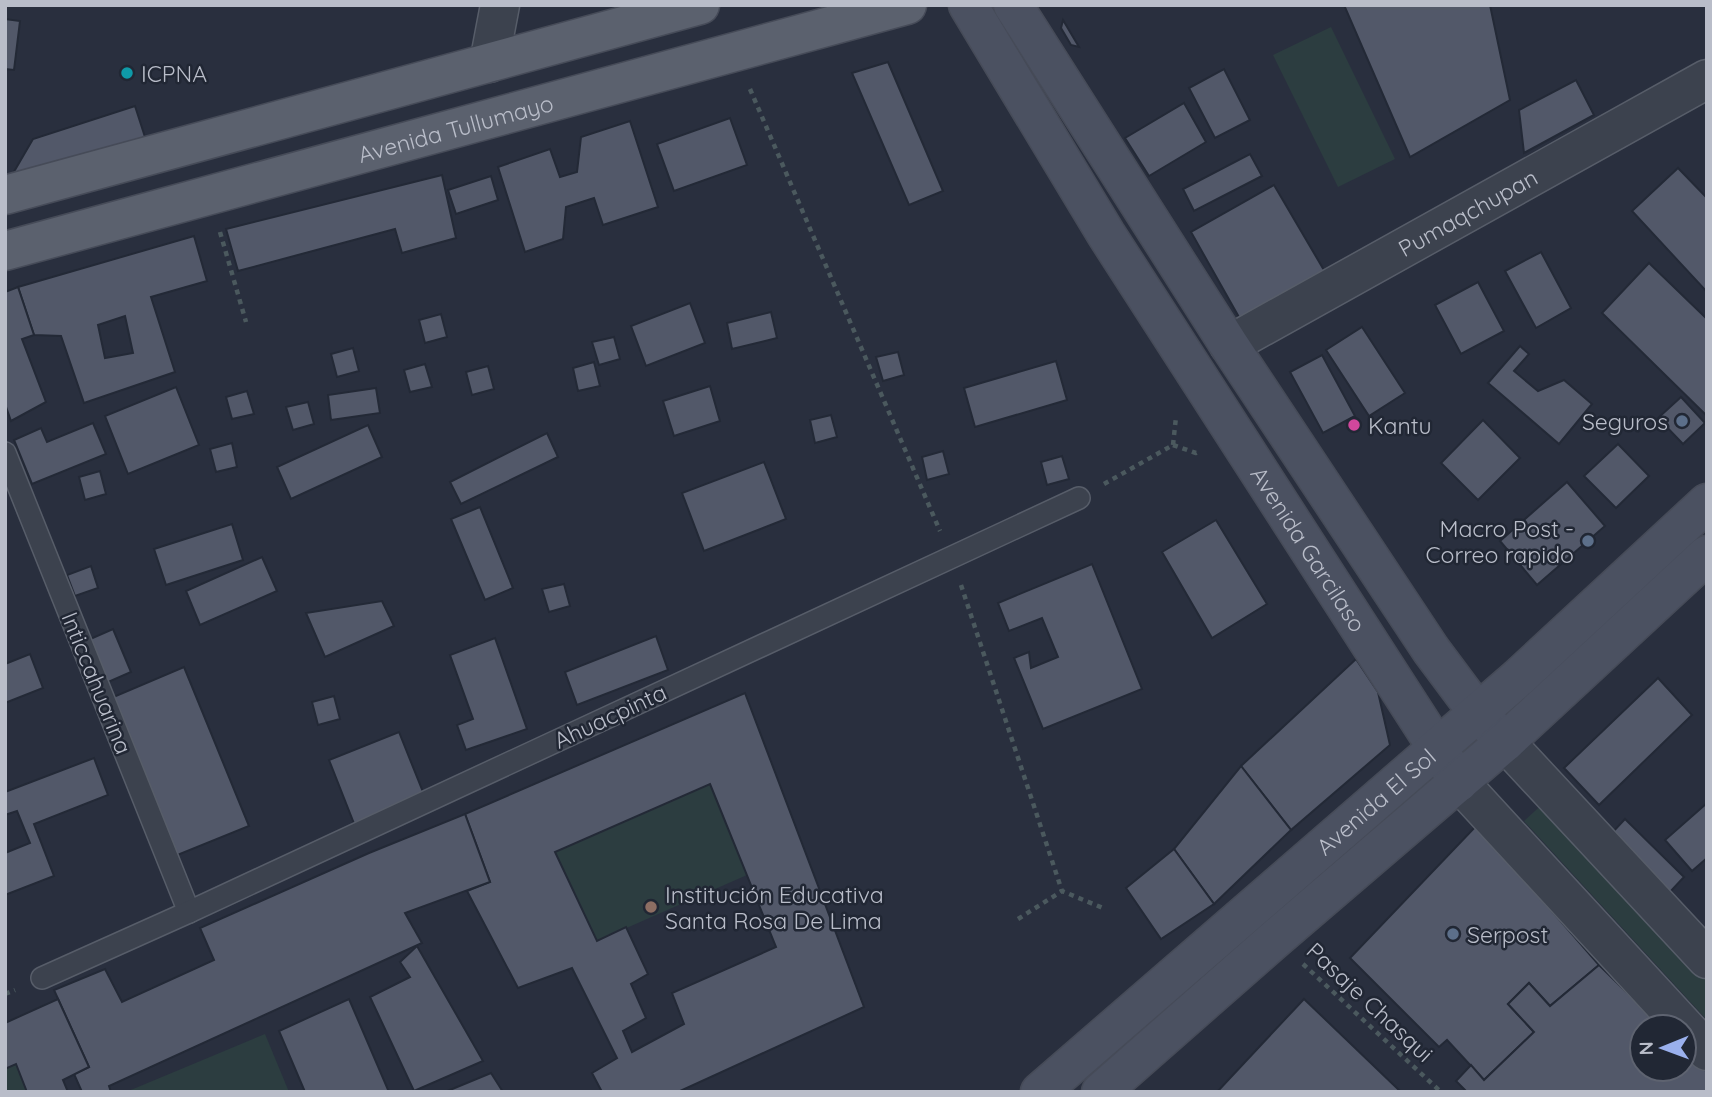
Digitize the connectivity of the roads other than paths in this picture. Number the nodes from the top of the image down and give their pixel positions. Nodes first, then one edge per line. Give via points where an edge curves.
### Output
1 (500, 5) edge
2 (700, 5) edge
3 (907, 5) edge
4 (968, 5) edge
5 (1013, 5) edge
6 (489, 63) junction
7 (1707, 79) edge
8 (5, 195) edge
9 (5, 251) edge
10 (1229, 345) junction
11 (5, 453) edge
12 (1079, 498) road end
13 (1707, 503) edge
14 (1707, 555) edge
15 (1478, 713) junction
16 (1505, 743) junction
17 (1436, 749) junction
18 (1459, 782) junction
19 (189, 912) junction
20 (1707, 959) edge
21 (42, 978) dead end
22 (1707, 1051) edge
23 (1040, 1092) edge
24 (1101, 1092) edge

1 - 6 street
2 - 6 main road
3 - 9 main road, Avenida Tullumayo
4 - 17 street, Avenida Garcilaso via 1106,234
5 - 10 street, Avenida Garcilaso
6 - 8 main road
7 - 10 street, Pumaqchupan
10 - 15 street, Avenida Garcilaso
11 - 19 lane, Inticcahuarina
12 - 19 lane, Ahuacpinta
13 - 15 street, Avenida El Sol
14 - 16 street, Avenida El Sol
15 - 16 street, Avenida Garcilaso
15 - 17 street, Avenida El Sol
16 - 18 street, Avenida El Sol
16 - 20 street, Avenida Garcilaso
17 - 18 street, Avenida Garcilaso
17 - 23 street, Avenida El Sol
18 - 22 street, Avenida Garcilaso
18 - 24 street, Avenida El Sol
19 - 21 lane, Ahuacpinta

